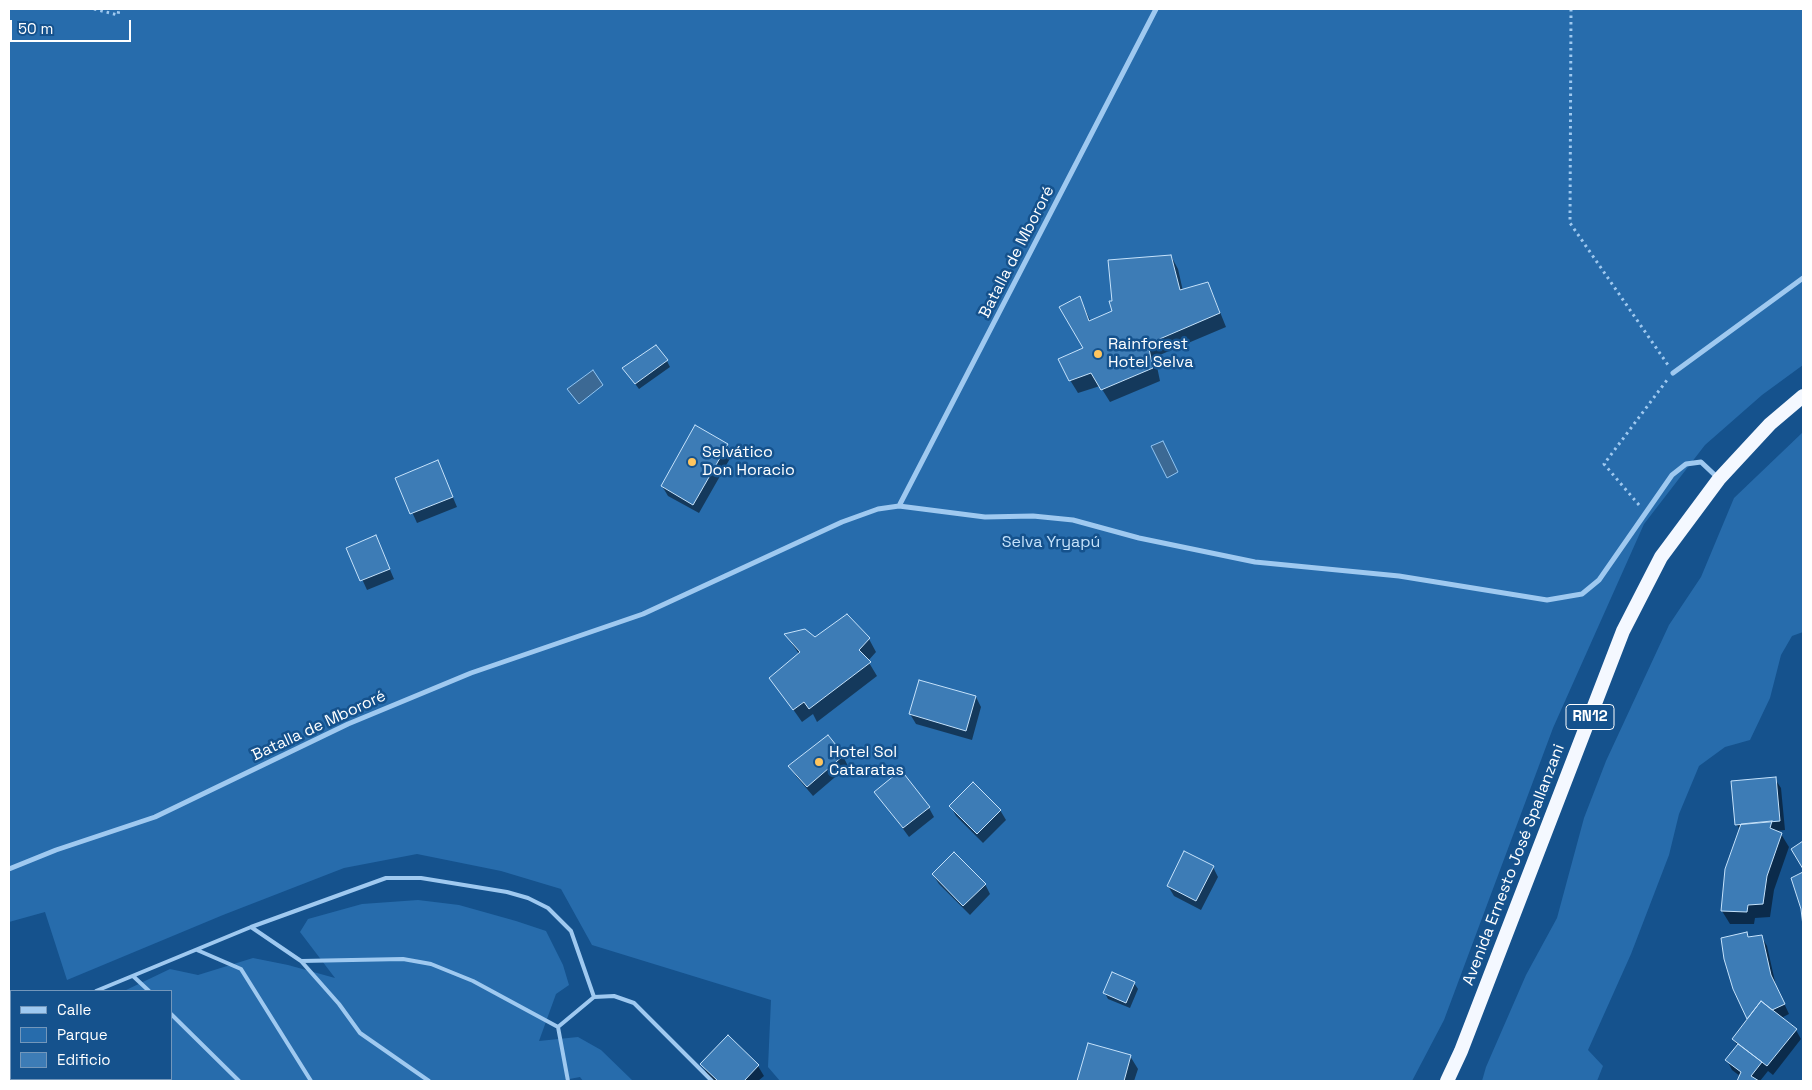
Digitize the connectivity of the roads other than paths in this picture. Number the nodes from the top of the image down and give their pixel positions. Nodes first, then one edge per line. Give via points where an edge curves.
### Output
1 (1156, 9) edge
2 (1803, 278) edge
3 (1673, 373) road end
4 (1803, 396) edge
5 (1719, 479) junction
6 (899, 506) junction
7 (9, 869) edge
8 (251, 928) junction
9 (197, 950) junction
10 (300, 961) junction
11 (133, 976) junction
12 (98, 990) edge
13 (148, 990) edge
14 (594, 997) junction
15 (172, 1015) edge
16 (558, 1027) junction
17 (238, 1081) edge
18 (311, 1081) edge
19 (429, 1081) edge
20 (568, 1081) edge
21 (712, 1081) edge
22 (1447, 1081) edge

1 - 6 street, Batalla de Mbororé
2 - 3 street
4 - 5 highway, Avenida Ernesto José Spallanzani / RN12 via 1770,424
5 - 6 street, Batalla de Mbororé via 1701,462 1686,464 1672,475 1599,580 1582,594 1547,600 1399,576 1255,562 1139,538 1073,520 1033,516 985,517
5 - 22 highway, Avenida Ernesto José Spallanzani / RN12 via 1662,557 1623,631
6 - 7 street, Batalla de Mbororé via 878,509 842,522 643,614 471,673 348,724 154,817
8 - 9 lane
8 - 10 lane
8 - 14 lane via 386,878 421,878 507,892 548,908 571,931
9 - 11 lane
9 - 18 lane via 241,969
10 - 16 lane via 403,959 430,964 473,981
10 - 19 lane via 360,1033
11 - 12 lane
11 - 13 lane
14 - 16 lane
14 - 21 lane via 614,996 634,1003
15 - 17 lane
16 - 20 lane

